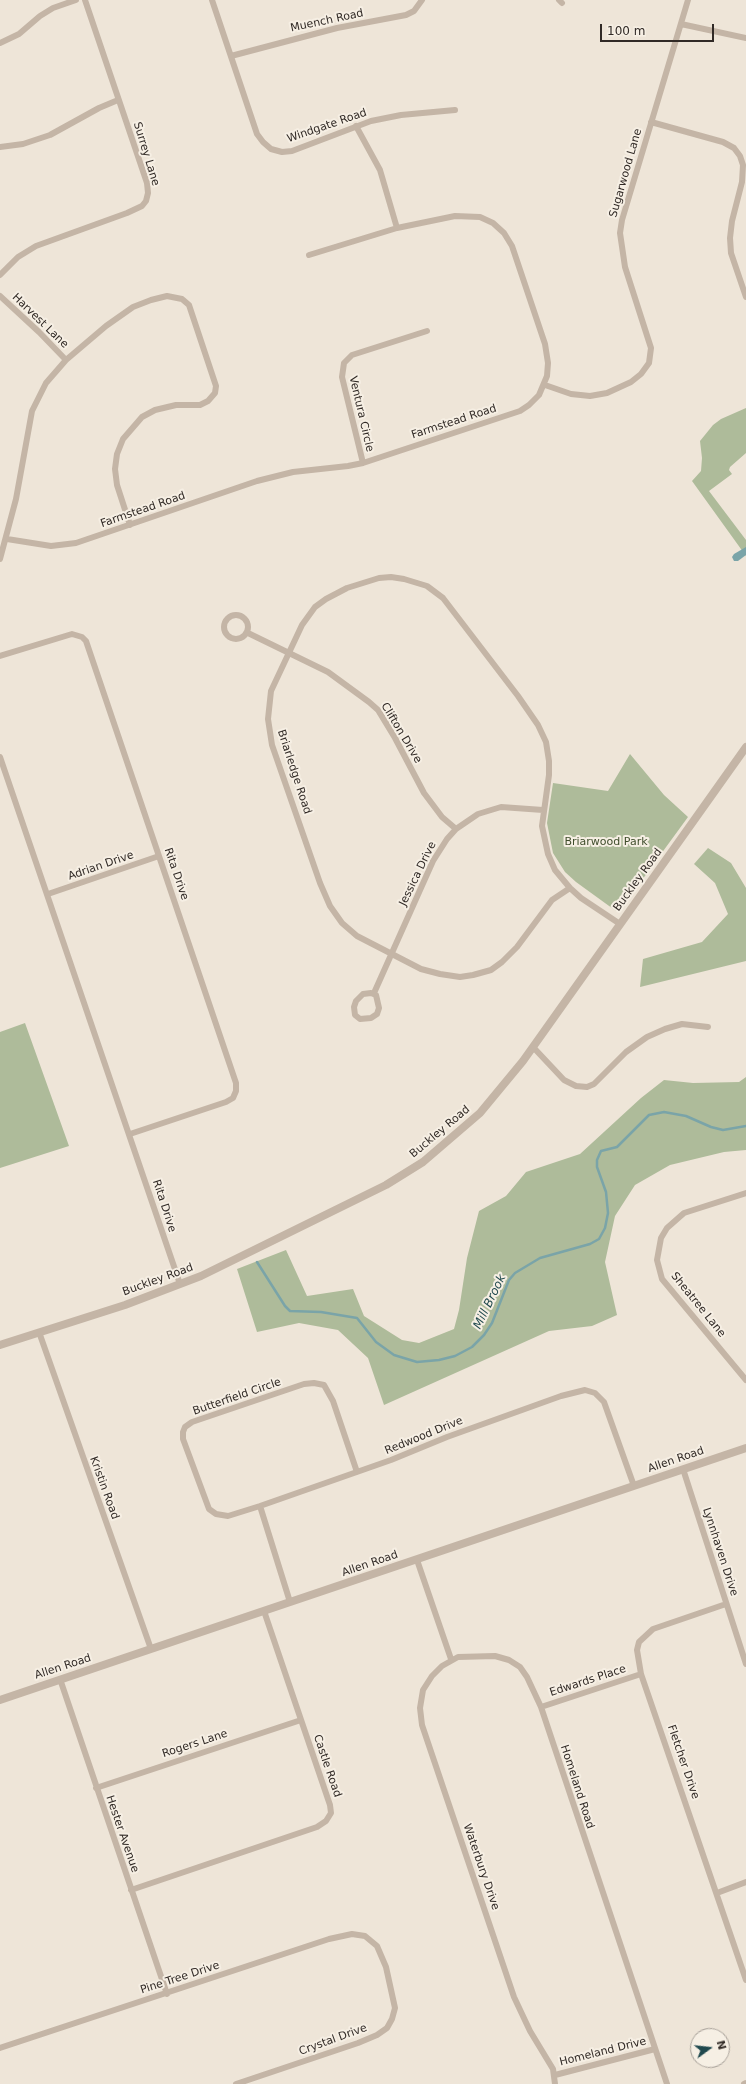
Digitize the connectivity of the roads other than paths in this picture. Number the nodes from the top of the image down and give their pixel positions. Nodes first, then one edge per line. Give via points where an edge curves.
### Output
1 (76, 0) edge
2 (85, 0) edge
3 (212, 0) edge
4 (422, 0) edge
5 (688, 0) edge
6 (681, 24) junction
7 (746, 38) edge
8 (0, 42) edge
9 (231, 56) junction
10 (118, 100) junction
11 (455, 110) dead end
12 (651, 122) junction
13 (356, 126) junction
14 (0, 147) edge
15 (397, 228) junction
16 (309, 255) dead end
17 (0, 275) edge
18 (0, 296) edge
19 (746, 297) edge
20 (427, 331) dead end
21 (66, 360) junction
22 (545, 385) junction
23 (363, 463) junction
24 (130, 525) junction
25 (6, 539) junction
26 (0, 560) edge
27 (248, 633) junction
28 (289, 654) junction
29 (0, 656) edge
30 (746, 747) edge
31 (0, 757) edge
32 (543, 810) junction
33 (456, 829) junction
34 (159, 856) junction
35 (570, 888) junction
36 (48, 894) junction
37 (620, 924) junction
38 (392, 954) junction
39 (374, 993) junction
40 (708, 1027) dead end
41 (533, 1047) junction
42 (130, 1134) junction
43 (746, 1193) edge
44 (180, 1284) junction
45 (39, 1332) junction
46 (0, 1345) edge
47 (746, 1380) edge
48 (746, 1448) edge
49 (683, 1469) junction
50 (357, 1472) junction
51 (634, 1486) junction
52 (260, 1506) junction
53 (417, 1560) junction
54 (290, 1602) junction
55 (726, 1604) junction
56 (264, 1611) junction
57 (150, 1650) junction
58 (451, 1659) junction
59 (746, 1664) edge
60 (641, 1674) junction
61 (60, 1680) junction
62 (0, 1700) edge
63 (541, 1707) junction
64 (301, 1720) junction
65 (96, 1788) junction
66 (746, 1882) edge
67 (131, 1890) junction
68 (717, 1893) junction
69 (368, 1938) joint
70 (746, 1980) edge
71 (167, 1994) junction
72 (0, 2048) edge
73 (655, 2049) junction
74 (555, 2075) junction
75 (236, 2084) edge
76 (555, 2084) edge
77 (667, 2084) edge

1 - 8 street via 53,8 19,34
2 - 10 street, Surrey Lane
3 - 9 street, Windgate Road
4 - 9 street, Muench Road via 414,11 406,16 337,28
5 - 6 street, Sugarwood Lane
6 - 7 street
6 - 12 street, Sugarwood Lane
9 - 13 street, Windgate Road via 257,134 271,149 292,151
10 - 14 street via 50,135 23,144
10 - 17 street, Surrey Lane via 147,183 148,193 142,206 36,246 18,257
11 - 13 street, Windgate Road via 400,115
12 - 19 street via 723,142 734,148 740,156 743,165 742,182 730,238 731,253
12 - 22 street, Sugarwood Lane via 620,233 625,267 651,348 649,363 641,374 621,388 590,396 571,394
13 - 15 street via 380,170
15 - 16 street, Farmstead Road
15 - 22 street, Farmstead Road via 468,215 493,223 504,233 512,246 545,344 548,363
18 - 21 street, Harvest Lane
20 - 23 street, Ventura Circle via 352,355 344,363 342,377
21 - 24 street via 133,307 167,296 182,299 189,305 215,378 215,393 208,401 194,407 176,405 155,410 142,417 123,439 115,469 117,485
21 - 25 street via 46,383 32,411
22 - 23 street, Farmstead Road via 534,400 520,411
23 - 24 street, Farmstead Road via 293,472 257,480
24 - 25 street, Farmstead Road via 76,543 51,546
25 - 26 street
27 - 27 street via 247,624 240,616 233,616 224,623 224,632 229,637 237,639
27 - 28 street, Clifton Drive
28 - 32 street, Briarledge Road via 302,625 315,607 326,598 347,588 391,577 427,586 436,591 538,725 546,742 549,761
28 - 33 street, Clifton Drive via 328,672 355,690 378,710 424,793 442,817
28 - 38 street, Briarledge Road via 271,691 268,704 272,745 330,906 357,936
29 - 34 street, Rita Drive via 72,634 82,636 86,641
30 - 37 street, Buckley Road
31 - 36 street, Rita Drive
32 - 33 street, Jessica Drive via 501,807 478,814
32 - 35 street, Briarledge Road via 542,826 548,854 555,870
33 - 38 street, Jessica Drive via 433,861
34 - 36 street, Adrian Drive
34 - 42 street, Rita Drive via 226,1052 236,1091 233,1098 226,1102
35 - 37 street, Briarledge Road
35 - 38 street, Briarledge Road via 552,900 517,947 491,970 460,977 440,974 421,969
36 - 42 street, Rita Drive
37 - 41 street, Buckley Road
38 - 39 street, Jessica Drive
39 - 39 street via 379,1008 377,1014 371,1018 360,1019 355,1015 356,1001 363,994
40 - 41 street via 682,1024 647,1037 626,1052 594,1084 587,1087 576,1086 564,1080
41 - 44 street, Buckley Road via 480,1113 423,1162 374,1191 252,1252
42 - 44 street, Rita Drive
43 - 47 street, Sheatree Lane via 684,1213 667,1228 661,1238 657,1260 662,1279
44 - 45 street, Buckley Road
45 - 46 street, Buckley Road
45 - 57 street, Kristin Road
48 - 49 street, Allen Road
49 - 51 street, Allen Road
49 - 55 street, Lynnhaven Drive
50 - 51 street, Redwood Drive via 446,1437 561,1396 585,1390 595,1392 604,1402
50 - 52 street, Redwood Drive
50 - 52 street, Butterfield Circle via 333,1401 328,1390 322,1385 304,1384 192,1422 185,1427 184,1439 209,1509 216,1514 228,1516
51 - 53 street, Allen Road
52 - 54 street
53 - 54 street, Allen Road
53 - 58 street
54 - 56 street, Allen Road
55 - 59 street, Lynnhaven Drive
55 - 60 street, Fletcher Drive via 645,1634 637,1650
56 - 57 street, Allen Road
56 - 64 street, Castle Road
57 - 61 street, Allen Road
58 - 63 street, Homeland Road via 474,1655 509,1660 520,1667 527,1677
58 - 74 street, Waterbury Drive via 432,1676 423,1690 420,1708 422,1725 514,1997
60 - 63 street, Edwards Place
60 - 68 street, Fletcher Drive
61 - 62 street, Allen Road
61 - 65 street, Hester Avenue
63 - 73 street, Homeland Road
64 - 65 street, Rogers Lane
64 - 67 street, Castle Road via 330,1805 331,1813 326,1821 317,1827
65 - 67 street, Hester Avenue
66 - 68 street
67 - 71 street, Hester Avenue
68 - 70 street, Fletcher Drive
69 - 71 street, Pine Tree Drive via 352,1934 329,1939
69 - 75 street, Crystal Drive via 377,1946 393,1994 395,2008 387,2028 358,2043
71 - 72 street, Pine Tree Drive
73 - 74 street, Homeland Drive
73 - 77 street, Homeland Road
74 - 76 street, Waterbury Drive

